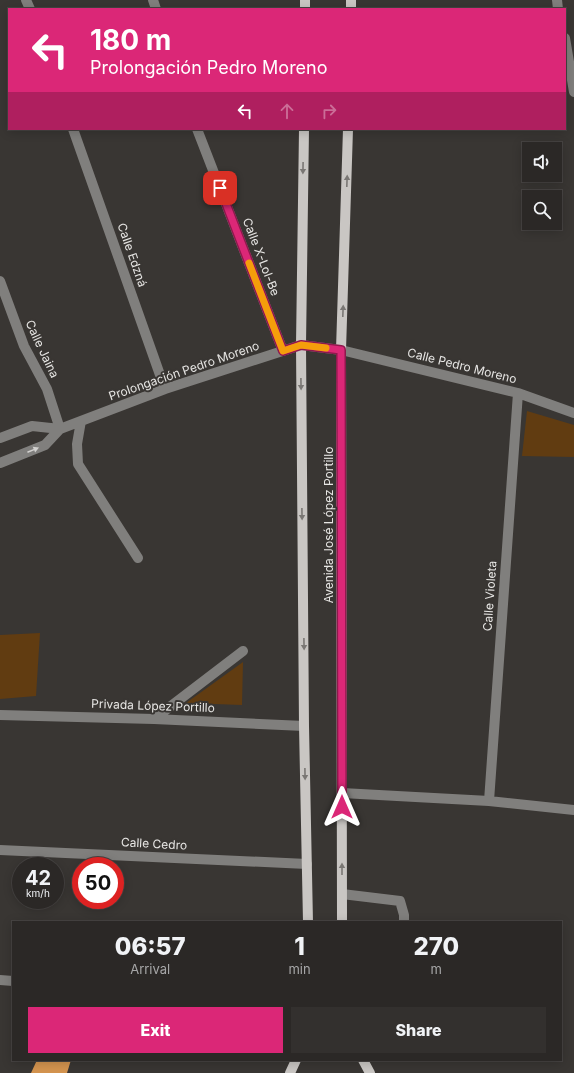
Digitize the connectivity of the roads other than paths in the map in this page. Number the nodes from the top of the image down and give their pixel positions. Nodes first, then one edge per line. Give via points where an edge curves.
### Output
1 (568, 45) edge
2 (574, 92) edge
3 (73, 130) edge
4 (197, 130) edge
5 (304, 130) edge
6 (348, 130) edge
7 (0, 281) edge
8 (301, 345) junction
9 (341, 350) junction
10 (283, 351) junction
11 (165, 389) junction
12 (518, 393) junction
13 (574, 412) edge
14 (81, 421) junction
15 (60, 429) junction
16 (0, 438) edge
17 (0, 464) edge
18 (138, 558) dead end
19 (243, 651) dead end
20 (0, 715) edge
21 (154, 719) junction
22 (304, 726) junction
23 (342, 793) junction
24 (489, 801) junction
25 (574, 810) edge
26 (0, 850) edge
27 (307, 864) junction
28 (342, 894) junction
29 (308, 921) edge
30 (342, 921) edge
31 (404, 921) edge
32 (0, 980) edge
33 (12, 981) edge
34 (296, 1061) edge
35 (364, 1061) edge
36 (290, 1073) edge
37 (370, 1073) edge

1 - 2 street
3 - 11 street, Calle Edzná
4 - 10 street, Calle X-Lol-Be
5 -> 8 main road
9 -> 6 main road, Avenida José López Portillo
7 - 15 street, Calle Jaina via 24,346 47,389
8 - 9 street, Prolongación Pedro Moreno
8 - 10 street, Prolongación Pedro Moreno
8 -> 22 main road
9 - 12 street, Calle Pedro Moreno
9 - 23 main road, Avenida José López Portillo
10 - 11 street, Prolongación Pedro Moreno
11 - 14 street, Prolongación Pedro Moreno
12 - 13 street, Calle Pedro Moreno
12 - 24 street, Calle Violeta
14 - 15 street, Prolongación Pedro Moreno
14 - 18 street via 77,444 78,464
15 - 16 street, Prolongación Pedro Moreno via 32,426
17 -> 15 street, Prolongación Pedro Moreno via 45,445
19 - 21 street
20 - 21 street, Privada López Portillo
21 - 22 street, Privada López Portillo
22 -> 27 main road
23 - 24 street
28 -> 23 main road, Avenida José López Portillo
24 - 25 street
26 - 27 street, Calle Cedro
27 - 29 main road
28 - 30 main road, Avenida José López Portillo
28 - 31 street via 400,901
32 - 33 street
34 - 36 main road
35 - 37 main road

